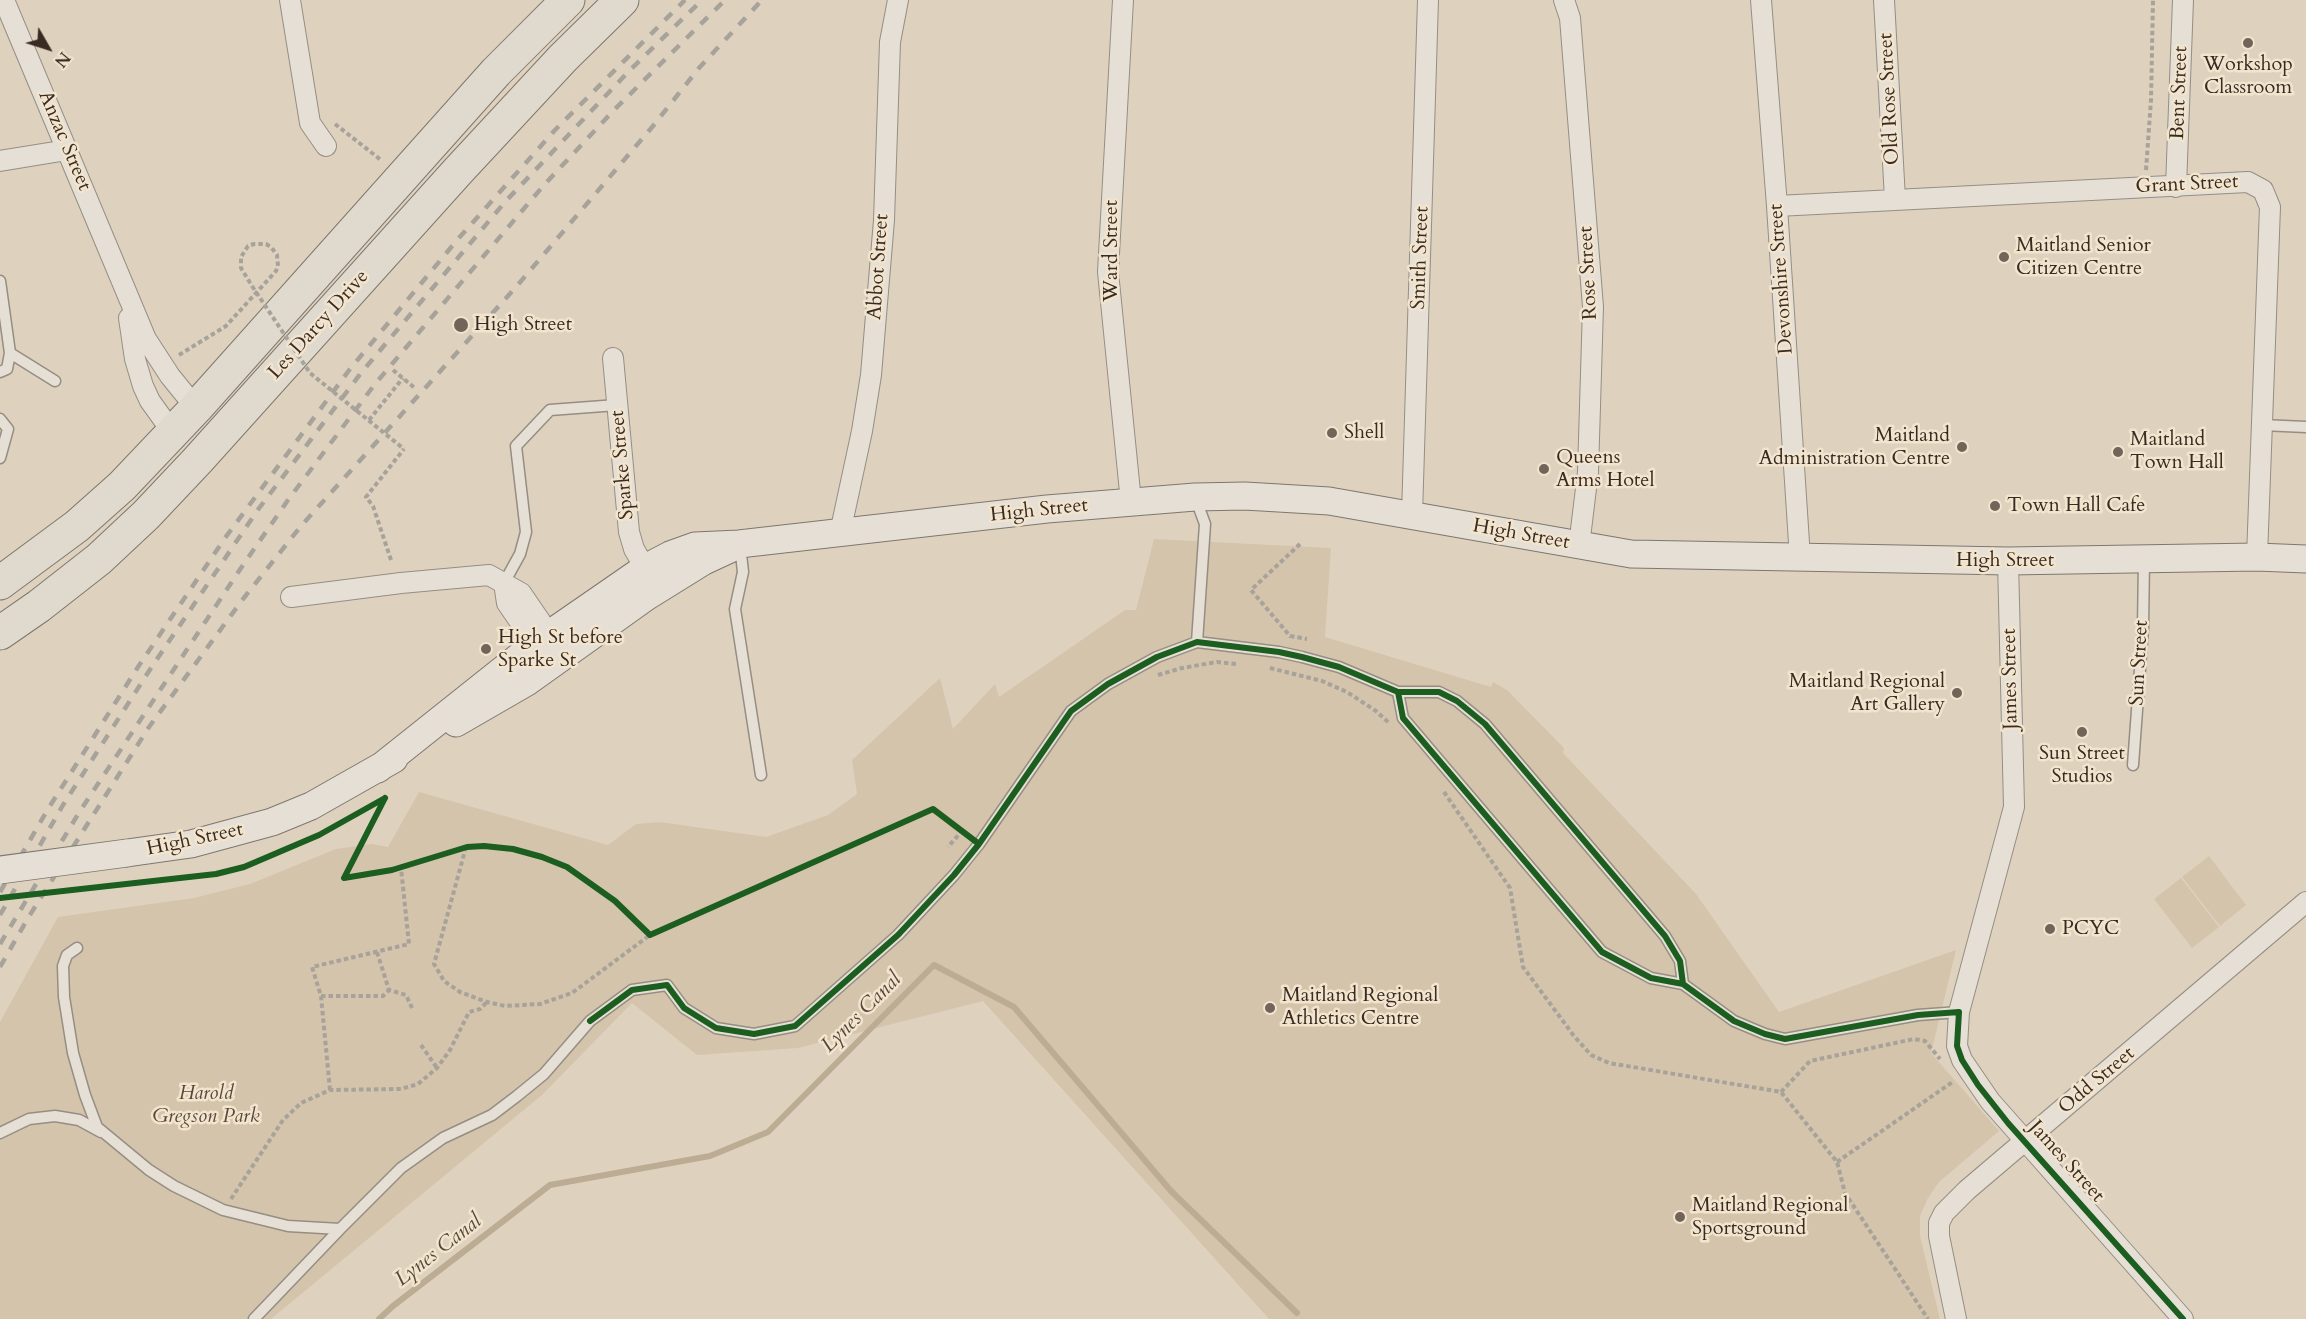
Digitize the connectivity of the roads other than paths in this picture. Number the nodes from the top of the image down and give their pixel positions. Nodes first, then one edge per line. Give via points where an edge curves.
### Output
1 (4, 0) edge
2 (290, 0) edge
3 (568, 0) edge
4 (622, 0) edge
5 (898, 0) edge
6 (1123, 0) edge
7 (1428, 0) edge
8 (1564, 0) edge
9 (1761, 0) edge
10 (1884, 0) edge
11 (2183, 0) edge
12 (326, 146) dead end
13 (67, 150) junction
14 (0, 161) edge
15 (2176, 187) junction
16 (1895, 198) junction
17 (1777, 206) junction
18 (0, 281) edge
19 (122, 283) junction
20 (10, 353) junction
21 (612, 358) dead end
22 (0, 372) edge
23 (55, 381) dead end
24 (617, 405) junction
25 (196, 408) junction
26 (0, 419) edge
27 (2262, 425) junction
28 (2306, 427) edge
29 (173, 433) junction
30 (222, 433) junction
31 (0, 459) edge
32 (197, 461) junction
33 (1195, 497) junction
34 (1131, 502) junction
35 (1412, 515) junction
36 (840, 532) junction
37 (740, 544) junction
38 (1579, 546) junction
39 (2257, 556) junction
40 (1800, 558) junction
41 (2306, 559) edge
42 (2144, 560) junction
43 (2008, 561) junction
44 (645, 568) junction
45 (0, 582) edge
46 (504, 582) junction
47 (291, 597) dead end
48 (646, 597) junction
49 (0, 633) edge
50 (544, 642) junction
51 (1197, 642) junction
52 (1398, 692) junction
53 (474, 713) junction
54 (2133, 765) dead end
55 (378, 769) junction
56 (761, 775) dead end
57 (0, 870) edge
58 (2306, 902) edge
59 (77, 948) dead end
60 (1683, 984) junction
61 (1959, 1012) junction
62 (0, 1133) edge
63 (105, 1135) junction
64 (2026, 1141) junction
65 (340, 1229) junction
66 (254, 1319) edge
67 (1956, 1319) edge
68 (2183, 1319) edge

1 - 13 street, Anzac Street
2 - 12 street via 310,123
3 - 25 highway, Les Darcy Drive via 434,140
4 - 30 highway, Les Darcy Drive via 458,171
5 - 36 street, Abbot Street via 890,42 884,220 871,375
6 - 34 street, Ward Street via 1108,272
7 - 35 street, Smith Street
8 - 38 street, Rose Street via 1570,18 1593,307 1588,472
9 - 17 street, Devonshire Street
10 - 16 street, Old Rose Street
11 - 15 street, Bent Street
13 - 14 street
13 - 19 street, Anzac Street
15 - 16 street, Grant Street
15 - 27 street, Grant Street via 2247,182 2263,190 2270,207
16 - 17 street, Grant Street
17 - 40 street, Devonshire Street
18 - 20 lane
19 - 25 street, Anzac Street via 146,339
19 - 29 street, Anzac Street via 143,386
20 - 22 lane via 7,369
20 - 23 lane
21 - 24 street, Sparke Street
24 - 44 street, Sparke Street via 629,532
24 - 46 lane via 550,410 516,446 526,532 520,554
25 - 29 highway, Les Darcy Drive
25 - 30 highway
26 - 31 lane via 8,429
27 - 28 lane
27 - 39 street, Grant Street
29 - 32 highway
29 - 45 highway, Les Darcy Drive via 77,526
30 - 32 highway, Les Darcy Drive
32 - 49 highway, Les Darcy Drive via 99,559
33 - 34 main road, High Street
33 - 35 main road, High Street via 1321,501
33 - 51 lane via 1205,524
34 - 36 main road, High Street
35 - 38 main road, High Street
36 - 37 main road, High Street
37 - 44 main road, High Street via 695,546
37 - 48 main road, High Street
37 - 56 lane via 742,572 735,609
38 - 40 main road, High Street via 1631,554
39 - 41 main road, High Street
39 - 42 main road, High Street
40 - 43 main road, High Street
42 - 43 main road, High Street
42 - 54 lane, Sun Street
43 - 61 street, James Street via 2014,807
44 - 50 main road, High Street
46 - 47 street via 482,575
46 - 50 street via 507,603
48 - 50 main road
48 - 53 main road, High Street via 527,682
50 - 53 main road
50 - 55 main road, High Street
51 - 52 lane via 1302,657 1339,667
51 - 65 lane via 1157,657 1108,684 1071,711 954,875 898,935 795,1026 754,1034 716,1028 684,1008 667,985 632,990 590,1021 544,1074 492,1114 424,1150
52 - 60 lane via 1403,718 1602,952 1651,978
52 - 60 lane via 1439,692 1485,724 1665,936 1680,960
53 - 55 main road, High Street
55 - 57 main road, High Street, bridge via 311,806 272,822 191,844
58 - 64 street, Odd Street
59 - 63 lane via 68,954 63,966 63,997 73,1053 91,1113
60 - 61 lane via 1734,1021 1785,1039 1918,1015
61 - 64 street, James Street via 1956,1032 1962,1060 1990,1101
62 - 63 lane via 29,1119 55,1116 79,1120
63 - 65 lane via 174,1186 223,1210 288,1226
64 - 67 street, Odd Street via 1967,1190 1939,1223
64 - 68 street, James Street
65 - 66 lane

